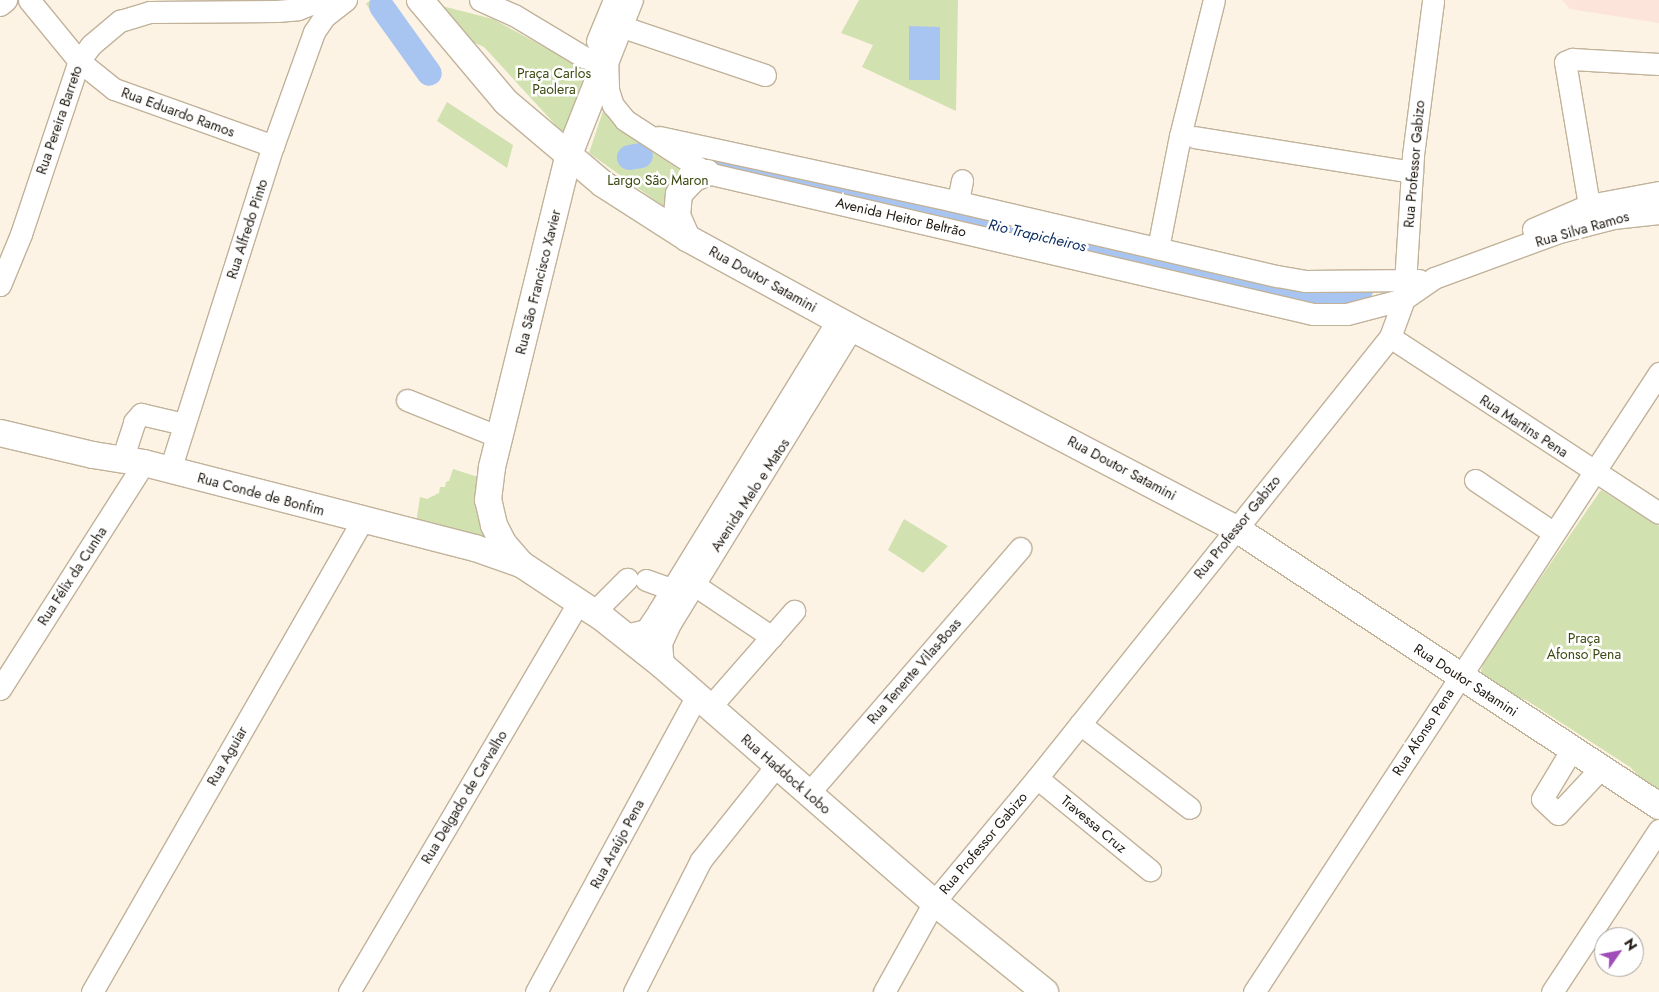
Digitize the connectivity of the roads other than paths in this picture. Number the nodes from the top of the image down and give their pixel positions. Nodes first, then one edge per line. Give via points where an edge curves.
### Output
1 (6, 0) edge
2 (29, 0) edge
3 (322, 0) edge
4 (346, 0) edge
5 (420, 0) edge
6 (480, 0) edge
7 (614, 0) edge
8 (630, 0) edge
9 (1214, 0) edge
10 (1433, 0) edge
11 (0, 5) edge
12 (237, 6) edge
13 (298, 9) junction
14 (620, 26) junction
15 (314, 32) junction
16 (602, 50) junction
17 (78, 61) junction
18 (1659, 64) edge
19 (765, 75) dead end
20 (641, 132) junction
21 (1194, 137) dead end
22 (273, 146) junction
23 (568, 158) junction
24 (1412, 172) junction
25 (707, 173) junction
26 (958, 179) dead end
27 (1659, 192) edge
28 (954, 200) junction
29 (1589, 205) junction
30 (1659, 213) edge
31 (687, 238) junction
32 (1158, 248) junction
33 (1507, 252) junction
34 (0, 285) edge
35 (1405, 290) junction
36 (845, 324) junction
37 (1390, 336) junction
38 (1659, 373) edge
39 (407, 400) dead end
40 (184, 424) junction
41 (0, 433) edge
42 (499, 437) junction
43 (133, 462) junction
44 (170, 470) junction
45 (1595, 471) junction
46 (1475, 480) dead end
47 (1659, 513) edge
48 (362, 521) junction
49 (1235, 528) junction
50 (1554, 533) junction
51 (708, 546) junction
52 (1020, 548) dead end
53 (521, 564) junction
54 (693, 584) junction
55 (671, 589) junction
56 (587, 607) junction
57 (794, 611) dead end
58 (626, 636) junction
59 (772, 637) junction
60 (663, 666) junction
61 (1460, 676) junction
62 (0, 689) edge
63 (704, 701) junction
64 (1080, 724) junction
65 (1572, 749) junction
66 (1601, 768) junction
67 (768, 775) junction
68 (1038, 778) junction
69 (808, 794) junction
70 (1659, 806) edge
71 (1190, 808) dead end
72 (1659, 830) edge
73 (1150, 870) dead end
74 (934, 902) junction
75 (92, 992) edge
76 (349, 992) edge
77 (536, 992) edge
78 (634, 992) edge
79 (884, 992) edge
80 (1044, 992) edge
81 (1254, 992) edge
82 (1552, 992) edge

1 - 11 street
2 - 17 street, Rua Eduardo Ramos
3 - 13 street, Rua Pereira Barreto
4 - 15 street, Rua Alfredo Pinto via 324,17
5 - 23 main road via 506,102
6 - 16 street via 514,15 584,56 597,61
7 - 16 street
8 - 14 main road, Rua São Francisco Xavier
9 - 32 street via 1174,165
10 - 24 street, Rua Professor Gabizo
12 - 13 street, Rua Pereira Barreto
12 - 17 street, Rua Pereira Barreto via 138,15 107,31
13 - 15 street via 312,22
14 - 16 main road, Rua São Francisco Xavier
14 - 19 street
15 - 22 street, Rua Alfredo Pinto
16 - 20 street, Avenida Heitor Beltrão via 608,90 614,105 625,120
16 - 23 main road, Rua São Francisco Xavier
17 - 22 street, Rua Eduardo Ramos via 114,88 143,101
17 - 34 street, Rua Pereira Barreto
18 - 29 street via 1572,59 1565,62
20 - 25 street, Avenida Heitor Beltrão
20 - 28 street, Avenida Heitor Beltrão
21 - 24 street
22 - 40 street, Rua Alfredo Pinto
23 - 31 main road, Rua Doutor Satamini
23 - 42 main road, Rua São Francisco Xavier
24 - 35 street, Rua Professor Gabizo
25 - 31 main road via 694,178 679,194 677,216
25 - 35 street, Avenida Heitor Beltrão via 1314,314 1347,314
26 - 28 street
27 - 29 street, Rua Silva Ramos
28 - 32 street, Avenida Heitor Beltrão
29 - 33 street, Rua Silva Ramos via 1542,223
30 - 33 street, Rua Silva Ramos via 1613,218 1559,232
31 - 36 main road, Rua Doutor Satamini
32 - 35 street, Avenida Heitor Beltrão via 1305,281
33 - 35 street, Rua Silva Ramos
35 - 37 street, Rua Professor Gabizo
36 - 49 main road, Rua Doutor Satamini
36 - 51 street, Avenida Melo e Matos
37 - 45 street, Rua Martins Pena
37 - 49 street, Rua Professor Gabizo via 1368,368
38 - 45 street, Rua Afonso Pena
39 - 42 street
40 - 43 street, Rua Félix da Cunha via 141,414 134,422
40 - 44 street, Rua Alfredo Pinto
41 - 43 main road, Rua Conde de Bonfim
42 - 53 main road, Rua São Francisco Xavier via 488,500 503,543
43 - 44 main road, Rua Conde de Bonfim
43 - 62 street, Rua Félix da Cunha
44 - 48 main road, Rua Conde de Bonfim
45 - 47 street, Rua Martins Pena
45 - 50 street, Rua Afonso Pena
46 - 50 street
48 - 53 main road, Rua Conde de Bonfim via 475,548
48 - 75 street, Rua Aguiar
49 - 61 main road, Rua Doutor Satamini
49 - 64 street, Rua Professor Gabizo
50 - 61 street, Rua Afonso Pena
51 - 54 street, Avenida Melo e Matos
51 - 55 street, Avenida Melo e Matos
52 - 69 street, Rua Tenente Vilas-Boas
53 - 56 main road, Rua Haddock Lobo
54 - 59 street
54 - 60 street, Avenida Melo e Matos via 661,643
55 - 56 street, Rua Delgado de Carvalho via 636,580
55 - 58 street, Avenida Melo e Matos via 646,630
56 - 58 main road, Rua Haddock Lobo
56 - 76 street, Rua Delgado de Carvalho
57 - 59 street, Rua Araújo Pena
58 - 60 main road, Rua Haddock Lobo
59 - 63 street, Rua Araújo Pena
60 - 63 main road, Rua Haddock Lobo
61 - 65 main road, Rua Doutor Satamini
61 - 81 street, Rua Afonso Pena
63 - 67 main road, Rua Haddock Lobo
63 - 77 street, Rua Araújo Pena
64 - 68 street, Rua Professor Gabizo
64 - 71 street
65 - 66 main road, Rua Doutor Satamini
65 - 66 street via 1542,799 1558,814
66 - 70 main road, Rua Doutor Satamini
67 - 69 main road, Rua Haddock Lobo
67 - 78 street via 701,860
68 - 73 street, Travessa Cruz
68 - 74 street, Rua Professor Gabizo
69 - 74 main road, Rua Haddock Lobo
72 - 82 street
74 - 79 street, Rua Professor Gabizo
74 - 80 main road, Rua Haddock Lobo

